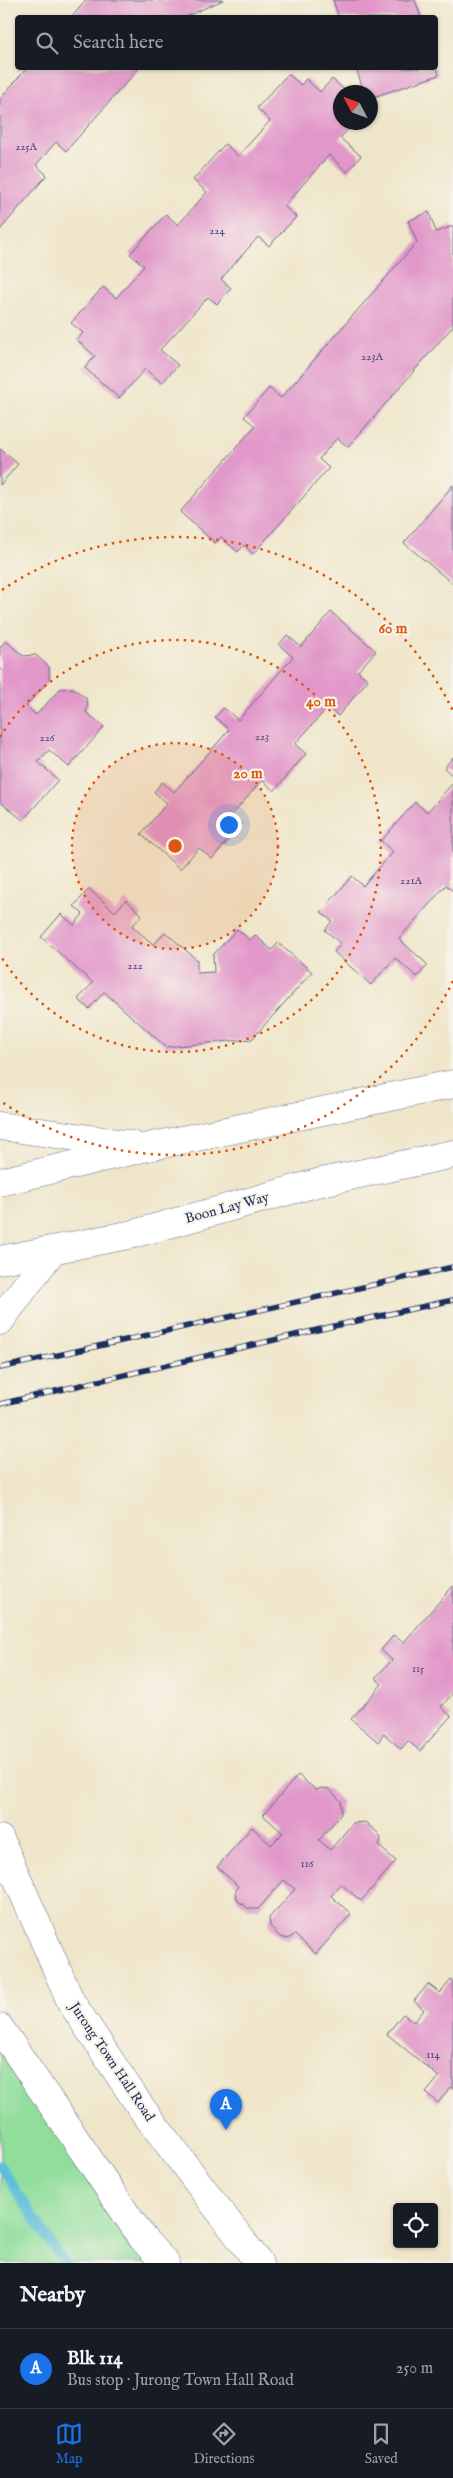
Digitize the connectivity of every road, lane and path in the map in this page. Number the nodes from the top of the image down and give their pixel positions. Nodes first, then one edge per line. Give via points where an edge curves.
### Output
1 (453, 1084) edge
2 (0, 1126) edge
3 (148, 1147) junction
4 (453, 1154) edge
5 (0, 1182) edge
6 (51, 1252) junction
7 (0, 1260) edge
8 (0, 1321) edge
9 (0, 1839) edge
10 (0, 2028) edge
11 (165, 2263) edge
12 (259, 2263) edge

1 - 3 main road
2 - 3 main road
3 - 5 main road
4 - 6 main road, Boon Lay Way via 317,1183 134,1234
6 - 7 main road, Boon Lay Way
6 - 8 main road
9 - 12 main road, Jurong Town Hall Road via 71,2002 142,2109
10 - 11 main road via 142,2239

